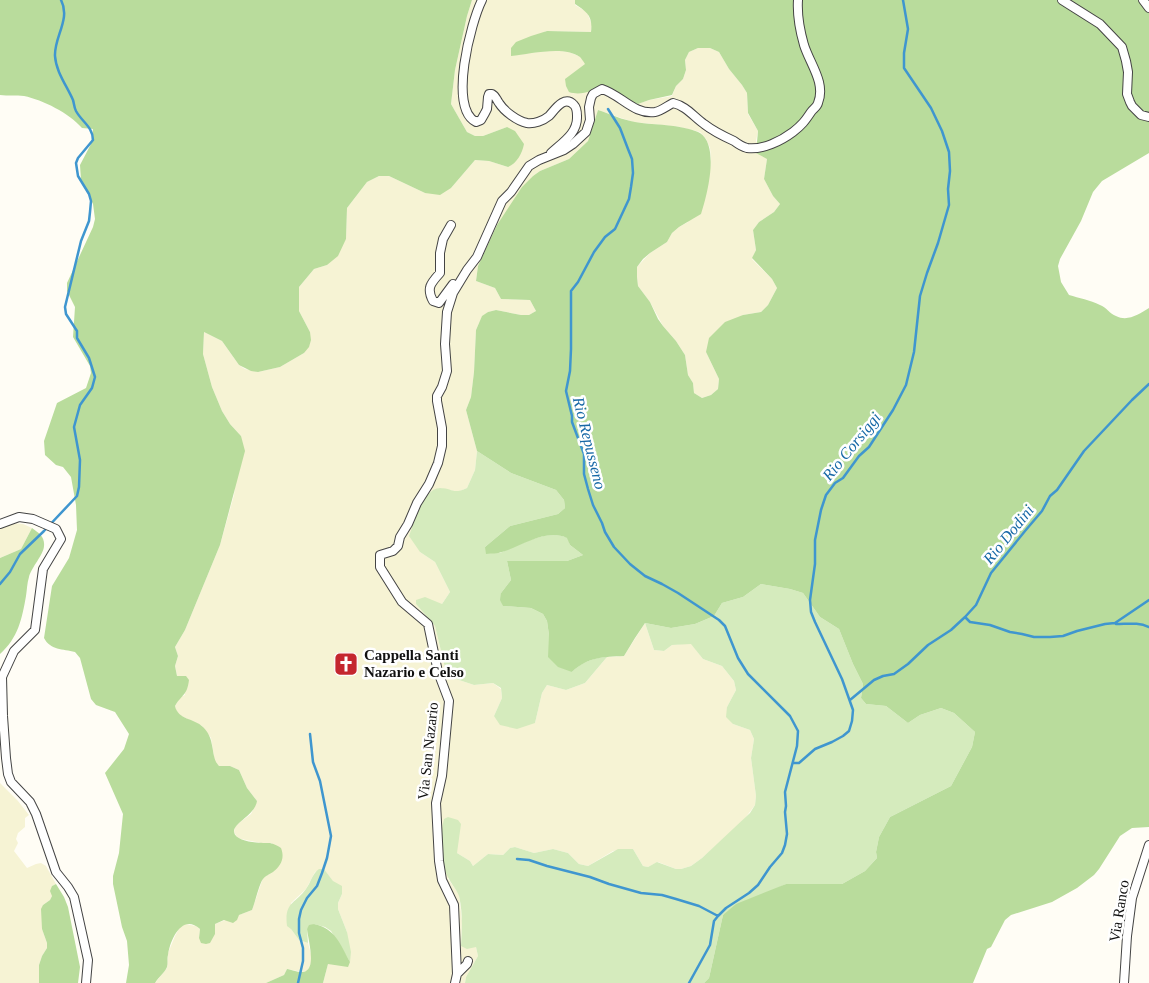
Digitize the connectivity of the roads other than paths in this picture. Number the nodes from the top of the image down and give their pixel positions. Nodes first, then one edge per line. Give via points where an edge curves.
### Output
1 (482, 0) edge
2 (798, 0) edge
3 (1062, 0) edge
4 (1143, 0) edge
5 (1149, 8) edge
6 (1149, 117) edge
7 (547, 156) junction
8 (451, 225) dead end
9 (467, 270) junction
10 (0, 524) edge
11 (1149, 845) edge
12 (468, 960) dead end
13 (457, 974) junction
14 (86, 983) edge
15 (455, 983) edge
16 (1124, 983) edge

1 - 7 street via 473,21 462,78 470,117 476,122 481,120 487,109 488,97 492,94 504,109 528,124 546,118 558,105 571,103 577,112 576,126
2 - 7 street, Via San Nazario via 797,12 804,45 820,90 818,104 806,121 789,135 769,145 746,148 714,131 679,105 643,112 602,89 590,98 590,120 586,132 568,147
3 - 6 street via 1100,24 1122,47 1130,102 1141,116
4 - 5 street
7 - 9 street, Via San Nazario via 529,166 502,201 477,257
8 - 9 street via 443,239 440,273 431,284 429,294 433,301 439,303
9 - 13 street, Via San Nazario via 453,293 447,312 447,371 437,396 442,437 438,463 398,546 380,555 380,567 402,602 428,624 438,672 449,701 436,813 442,880 454,905
10 - 14 street via 19,517 33,519 56,529 62,539 43,569 35,630 14,651 2,677 6,758 11,782 33,808 53,866 74,897 88,960
11 - 16 street, Via Ranco via 1132,898
12 - 13 street
13 - 15 street, Via San Nazario

